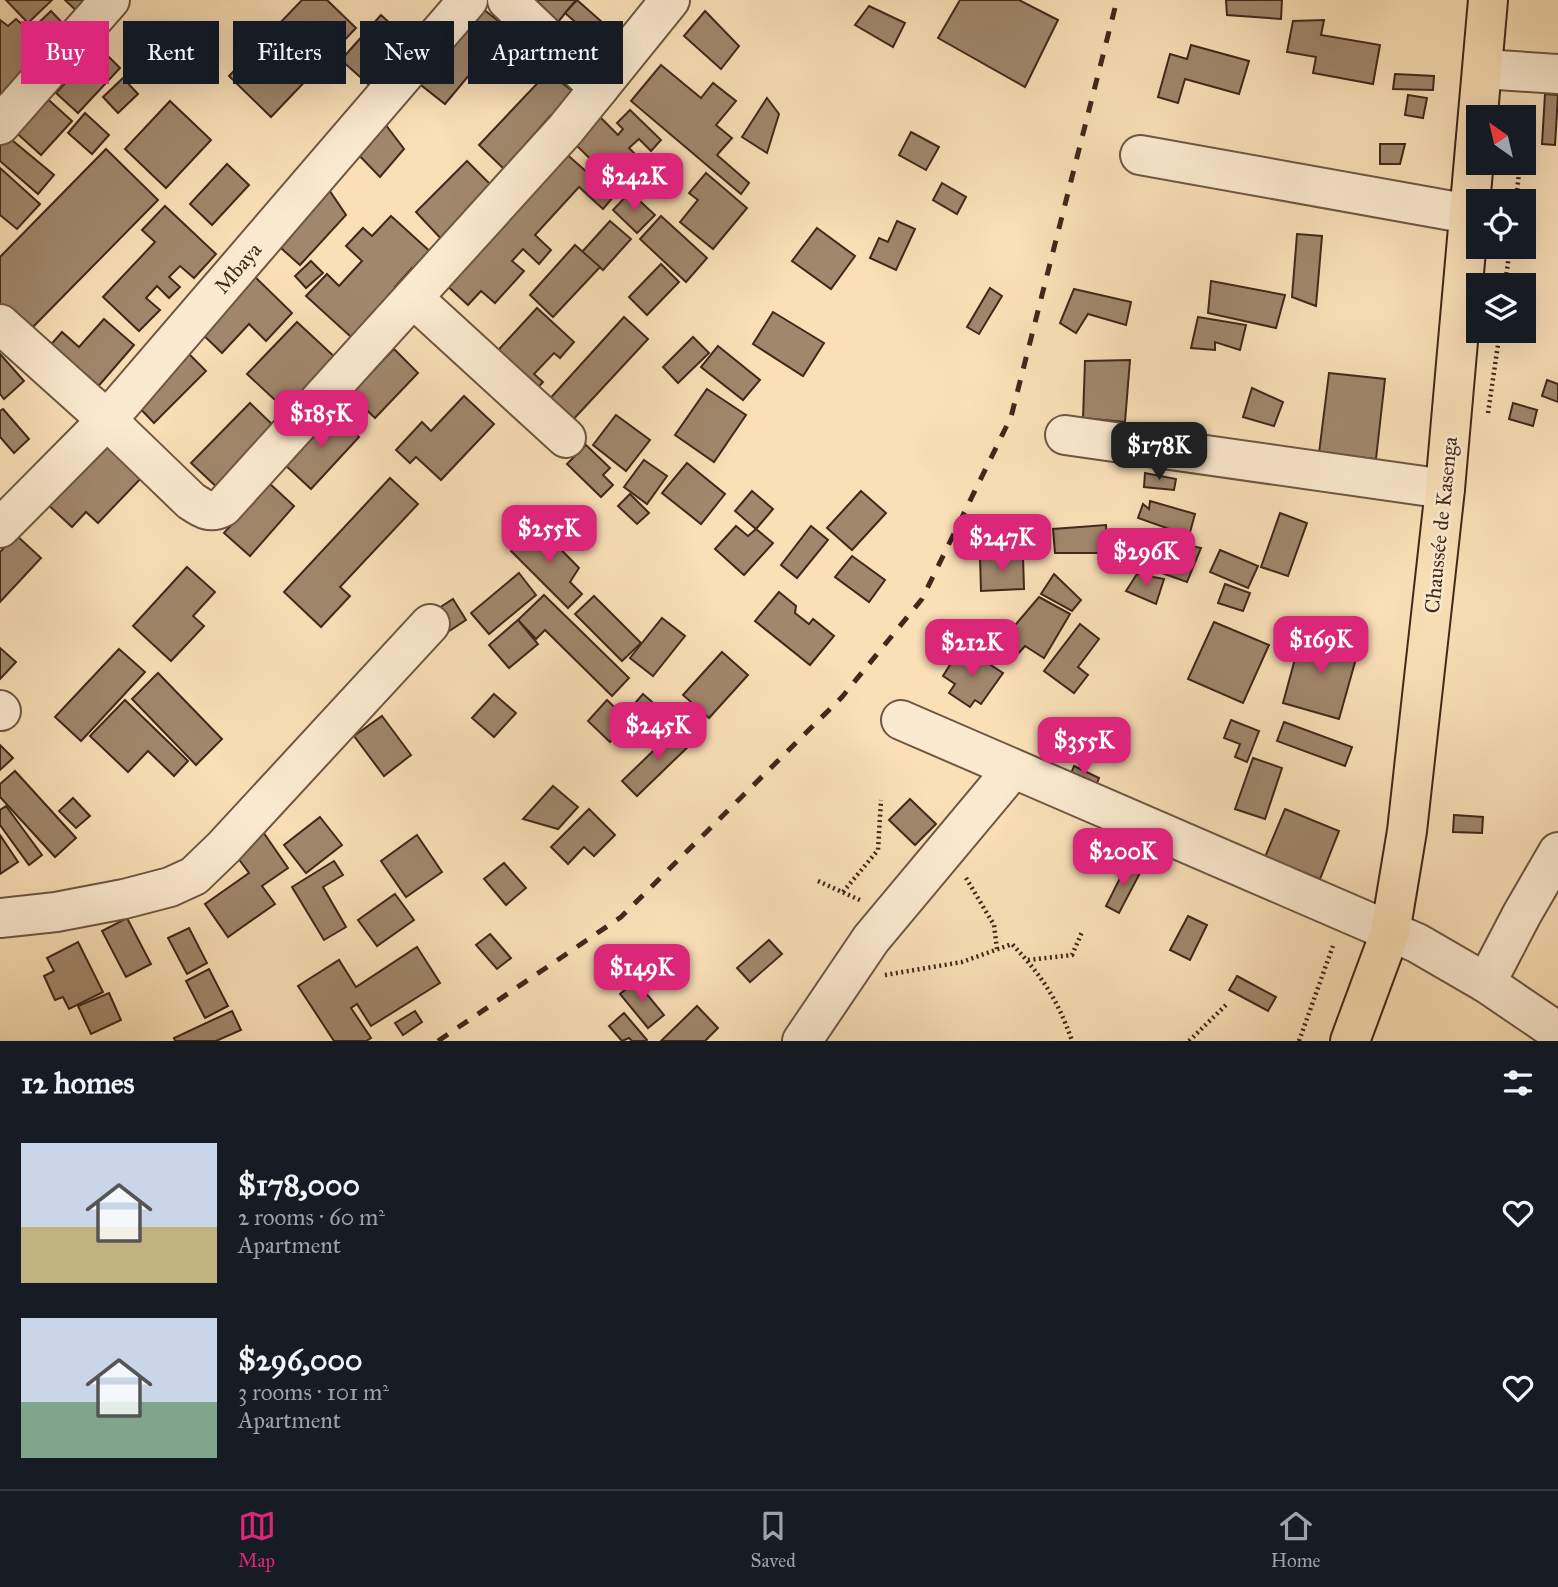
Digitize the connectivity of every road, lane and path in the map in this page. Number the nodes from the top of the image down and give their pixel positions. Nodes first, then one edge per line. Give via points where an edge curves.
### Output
1 (110, 0) edge
2 (468, 0) edge
3 (507, 0) edge
4 (670, 0) edge
5 (1488, 0) edge
6 (1483, 69) junction
7 (1558, 74) edge
8 (599, 88) junction
9 (0, 125) edge
10 (1140, 155) dead end
11 (1471, 189) edge
12 (1466, 213) edge
13 (1466, 248) edge
14 (413, 298) junction
15 (0, 324) edge
16 (107, 420) junction
17 (1065, 435) dead end
18 (566, 438) dead end
19 (1445, 489) junction
20 (0, 528) edge
21 (430, 624) dead end
22 (901, 720) dead end
23 (1013, 769) junction
24 (881, 800) dead end
25 (1558, 852) edge
26 (934, 861) junction
27 (818, 881) dead end
28 (843, 892) junction
29 (1345, 911) junction
30 (892, 914) junction
31 (0, 918) edge
32 (1082, 932) dead end
33 (1390, 933) junction
34 (998, 949) junction
35 (1027, 960) junction
36 (844, 979) junction
37 (1486, 983) junction
38 (1226, 1005) dead end
39 (1558, 1032) edge
40 (802, 1041) edge
41 (1072, 1041) edge
42 (1189, 1041) edge
43 (1299, 1041) edge
44 (1350, 1041) edge

1 - 9 street
2 - 16 street, Mbaya
3 - 8 street
4 - 8 street
5 - 6 main road, Chaussée de Kasenga
6 - 7 street
6 - 11 main road, Chaussée de Kasenga
8 - 14 street
10 - 12 street
13 - 19 main road, Chaussée de Kasenga
14 - 16 street via 217,510 206,510 191,501
14 - 18 street
15 - 16 street
16 - 20 street, Mbaya
17 - 19 street
19 - 33 main road, Chaussée de Kasenga via 1407,831
21 - 31 street via 194,876 124,900
22 - 23 street
23 - 26 street
23 - 29 street
24 - 28 path via 878,850
25 - 37 street
26 - 30 street
26 - 34 path via 963,873 994,925
27 - 28 path
28 - 30 path
29 - 33 street
29 - 43 path
30 - 36 street
32 - 35 path via 1072,955
33 - 37 street via 1417,943
33 - 44 main road, Chaussée de Kasenga
34 - 35 path via 1012,944
34 - 36 path via 962,962
35 - 41 path via 1061,1009
36 - 40 street
37 - 39 street
38 - 42 path

